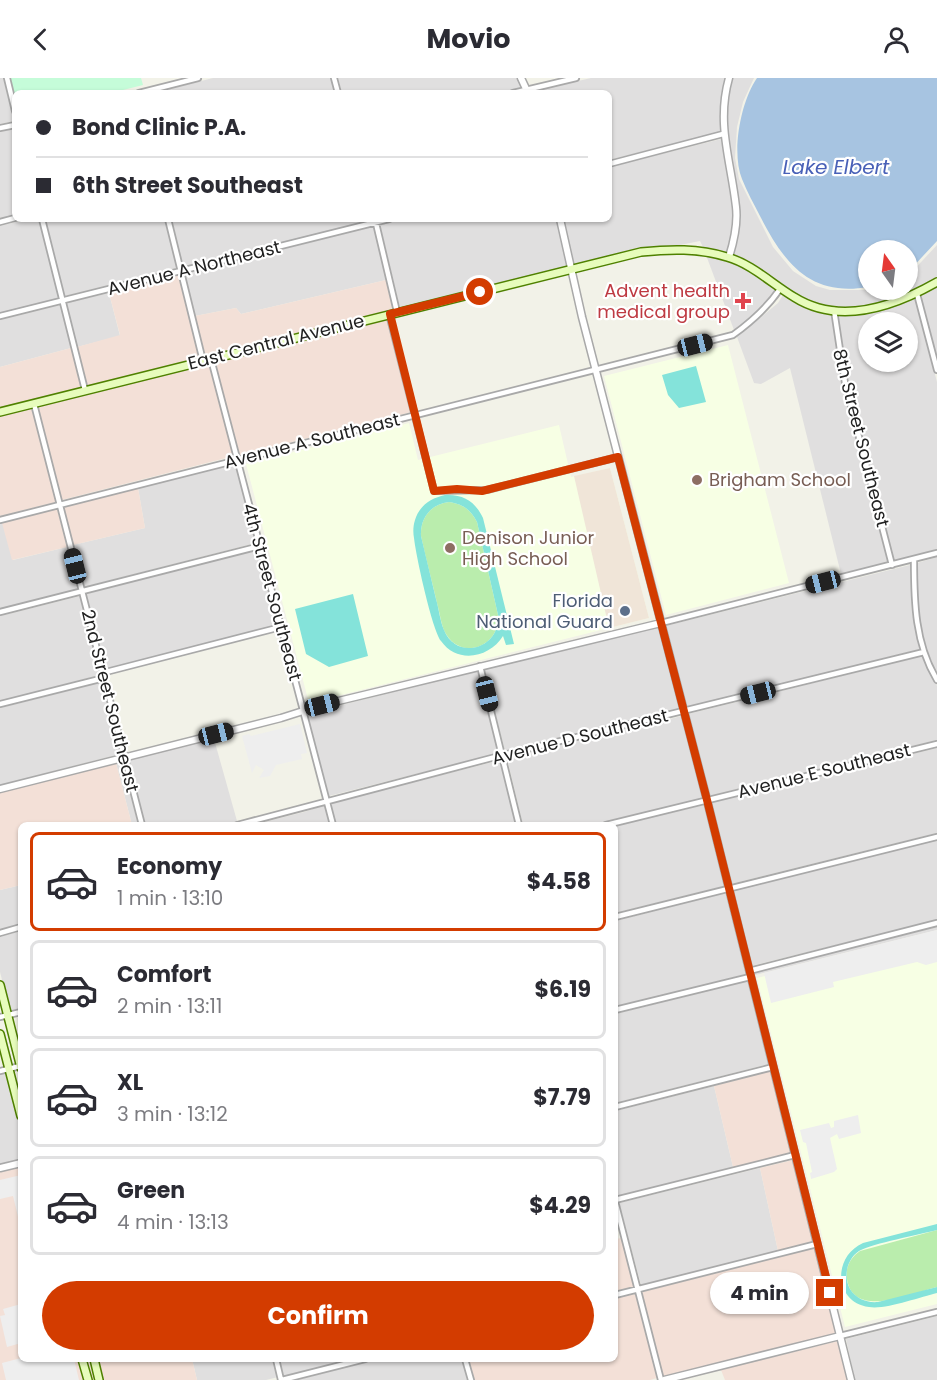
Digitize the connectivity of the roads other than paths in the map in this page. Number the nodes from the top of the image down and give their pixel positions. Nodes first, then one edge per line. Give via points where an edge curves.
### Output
1 (7, 78) edge
2 (198, 78) edge
3 (576, 78) edge
4 (729, 78) edge
5 (151, 90) edge
6 (531, 90) edge
7 (12, 99) edge
8 (723, 135) junction
9 (612, 163) edge
10 (43, 222) edge
11 (169, 222) edge
12 (372, 222) edge
13 (376, 222) edge
14 (561, 222) edge
15 (729, 257) junction
16 (570, 270) junction
17 (181, 271) junction
18 (937, 282) edge
19 (780, 288) junction
20 (918, 293) edge
21 (904, 300) edge
22 (918, 300) edge
23 (63, 301) junction
24 (834, 310) junction
25 (393, 313) junction
26 (0, 316) edge
27 (211, 359) junction
28 (203, 361) junction
29 (595, 370) junction
30 (937, 370) edge
31 (85, 390) junction
32 (34, 404) junction
33 (0, 412) edge
34 (416, 415) junction
35 (618, 457) junction
36 (237, 459) junction
37 (60, 504) junction
38 (0, 520) edge
39 (260, 546) junction
40 (937, 553) edge
41 (914, 560) junction
42 (892, 566) junction
43 (82, 591) junction
44 (0, 612) edge
45 (662, 623) junction
46 (281, 627) junction
47 (924, 652) junction
48 (480, 666) junction
49 (104, 678) junction
50 (937, 680) edge
51 (0, 704) edge
52 (303, 711) junction
53 (684, 712) junction
54 (937, 744) edge
55 (503, 755) junction
56 (124, 757) junction
57 (0, 789) edge
58 (707, 800) junction
59 (327, 801) junction
60 (141, 822) edge
61 (248, 822) edge
62 (332, 822) edge
63 (518, 822) edge
64 (618, 822) edge
65 (937, 837) edge
66 (728, 889) junction
67 (618, 916) edge
68 (937, 923) edge
69 (18, 928) edge
70 (0, 933) edge
71 (749, 974) junction
72 (0, 985) edge
73 (618, 1009) edge
74 (4, 1016) edge
75 (0, 1034) edge
76 (18, 1058) edge
77 (773, 1067) junction
78 (18, 1068) edge
79 (9, 1069) junction
80 (0, 1071) edge
81 (18, 1104) edge
82 (618, 1106) edge
83 (795, 1155) junction
84 (18, 1164) edge
85 (0, 1168) edge
86 (618, 1200) edge
87 (618, 1213) edge
88 (817, 1244) junction
89 (638, 1290) junction
90 (618, 1294) edge
91 (937, 1312) edge
92 (840, 1336) junction
93 (83, 1362) edge
94 (95, 1362) edge
95 (277, 1362) edge
96 (353, 1362) edge
97 (466, 1362) edge
98 (88, 1380) edge
99 (99, 1380) edge
100 (282, 1380) edge
101 (471, 1380) edge
102 (664, 1380) edge
103 (851, 1380) edge

1 - 7 street
2 - 5 street
3 - 6 street
4 - 8 street
8 - 9 street
8 - 15 street via 736,208
10 - 23 street
11 - 17 street
12 - 17 street, Avenue A Northeast
13 - 25 street
14 - 16 street
15 - 16 main road, East Central Avenue via 671,249 641,252
15 - 19 main road, East Central Avenue
16 - 25 main road, East Central Avenue
16 - 29 street
17 - 23 street, Avenue A Northeast
17 - 28 street
18 - 20 main road, East Central Avenue
19 - 24 main road, East Central Avenue via 808,304
19 - 29 street, Avenue A Southeast via 773,300 733,335
21 - 24 main road, East Central Avenue via 856,311
22 - 30 street
23 - 26 street, Avenue A Northeast
23 - 31 street
24 - 42 street, 8th Street Southeast via 845,383
25 - 27 main road, East Central Avenue
25 - 34 street
27 - 28 main road, East Central Avenue
27 - 36 street, 4th Street Southeast
28 - 31 main road, East Central Avenue
29 - 34 street, Avenue A Southeast
29 - 35 street
31 - 32 main road, East Central Avenue
32 - 33 main road, East Central Avenue
32 - 37 street, 2nd Street Southeast
34 - 35 street via 434,491 482,491
34 - 36 street, Avenue A Southeast
35 - 45 street
36 - 37 street, Avenue A Southeast
36 - 39 street, 4th Street Southeast
37 - 38 street, Avenue A Southeast
37 - 43 street, 2nd Street Southeast
39 - 43 street
39 - 46 street, 4th Street Southeast
40 - 41 street
41 - 42 street
41 - 47 street via 915,613
42 - 45 street
43 - 44 street
43 - 49 street, 2nd Street Southeast
45 - 48 street
45 - 53 street
46 - 49 street via 106,672
46 - 52 street, 4th Street Southeast
47 - 50 street
47 - 53 street, Avenue D Southeast
48 - 52 street
48 - 55 street
49 - 51 street
49 - 56 street, 2nd Street Southeast
52 - 56 street
52 - 59 street, 4th Street Southeast
53 - 55 street, Avenue D Southeast
53 - 58 street
54 - 58 street, Avenue E Southeast
55 - 59 street, Avenue D Southeast
55 - 63 street
56 - 57 street
56 - 60 street, 2nd Street Southeast
58 - 64 street, Avenue E Southeast
58 - 66 street
59 - 61 street, Avenue D Southeast
59 - 62 street, 4th Street Southeast
65 - 66 street
66 - 67 street
66 - 71 street
68 - 71 street
69 - 70 street
71 - 73 street
71 - 77 street
72 - 74 main road
74 - 76 main road
75 - 79 main road
77 - 82 street
77 - 83 street
78 - 79 street
79 - 80 street
79 - 81 main road
83 - 86 street
83 - 88 street
84 - 85 street
87 - 89 street
88 - 89 street
88 - 92 street
89 - 90 street
89 - 102 street
91 - 92 street
92 - 102 street
92 - 103 street
93 - 98 main road
94 - 99 main road
95 - 100 street
96 - 100 street
97 - 101 street

